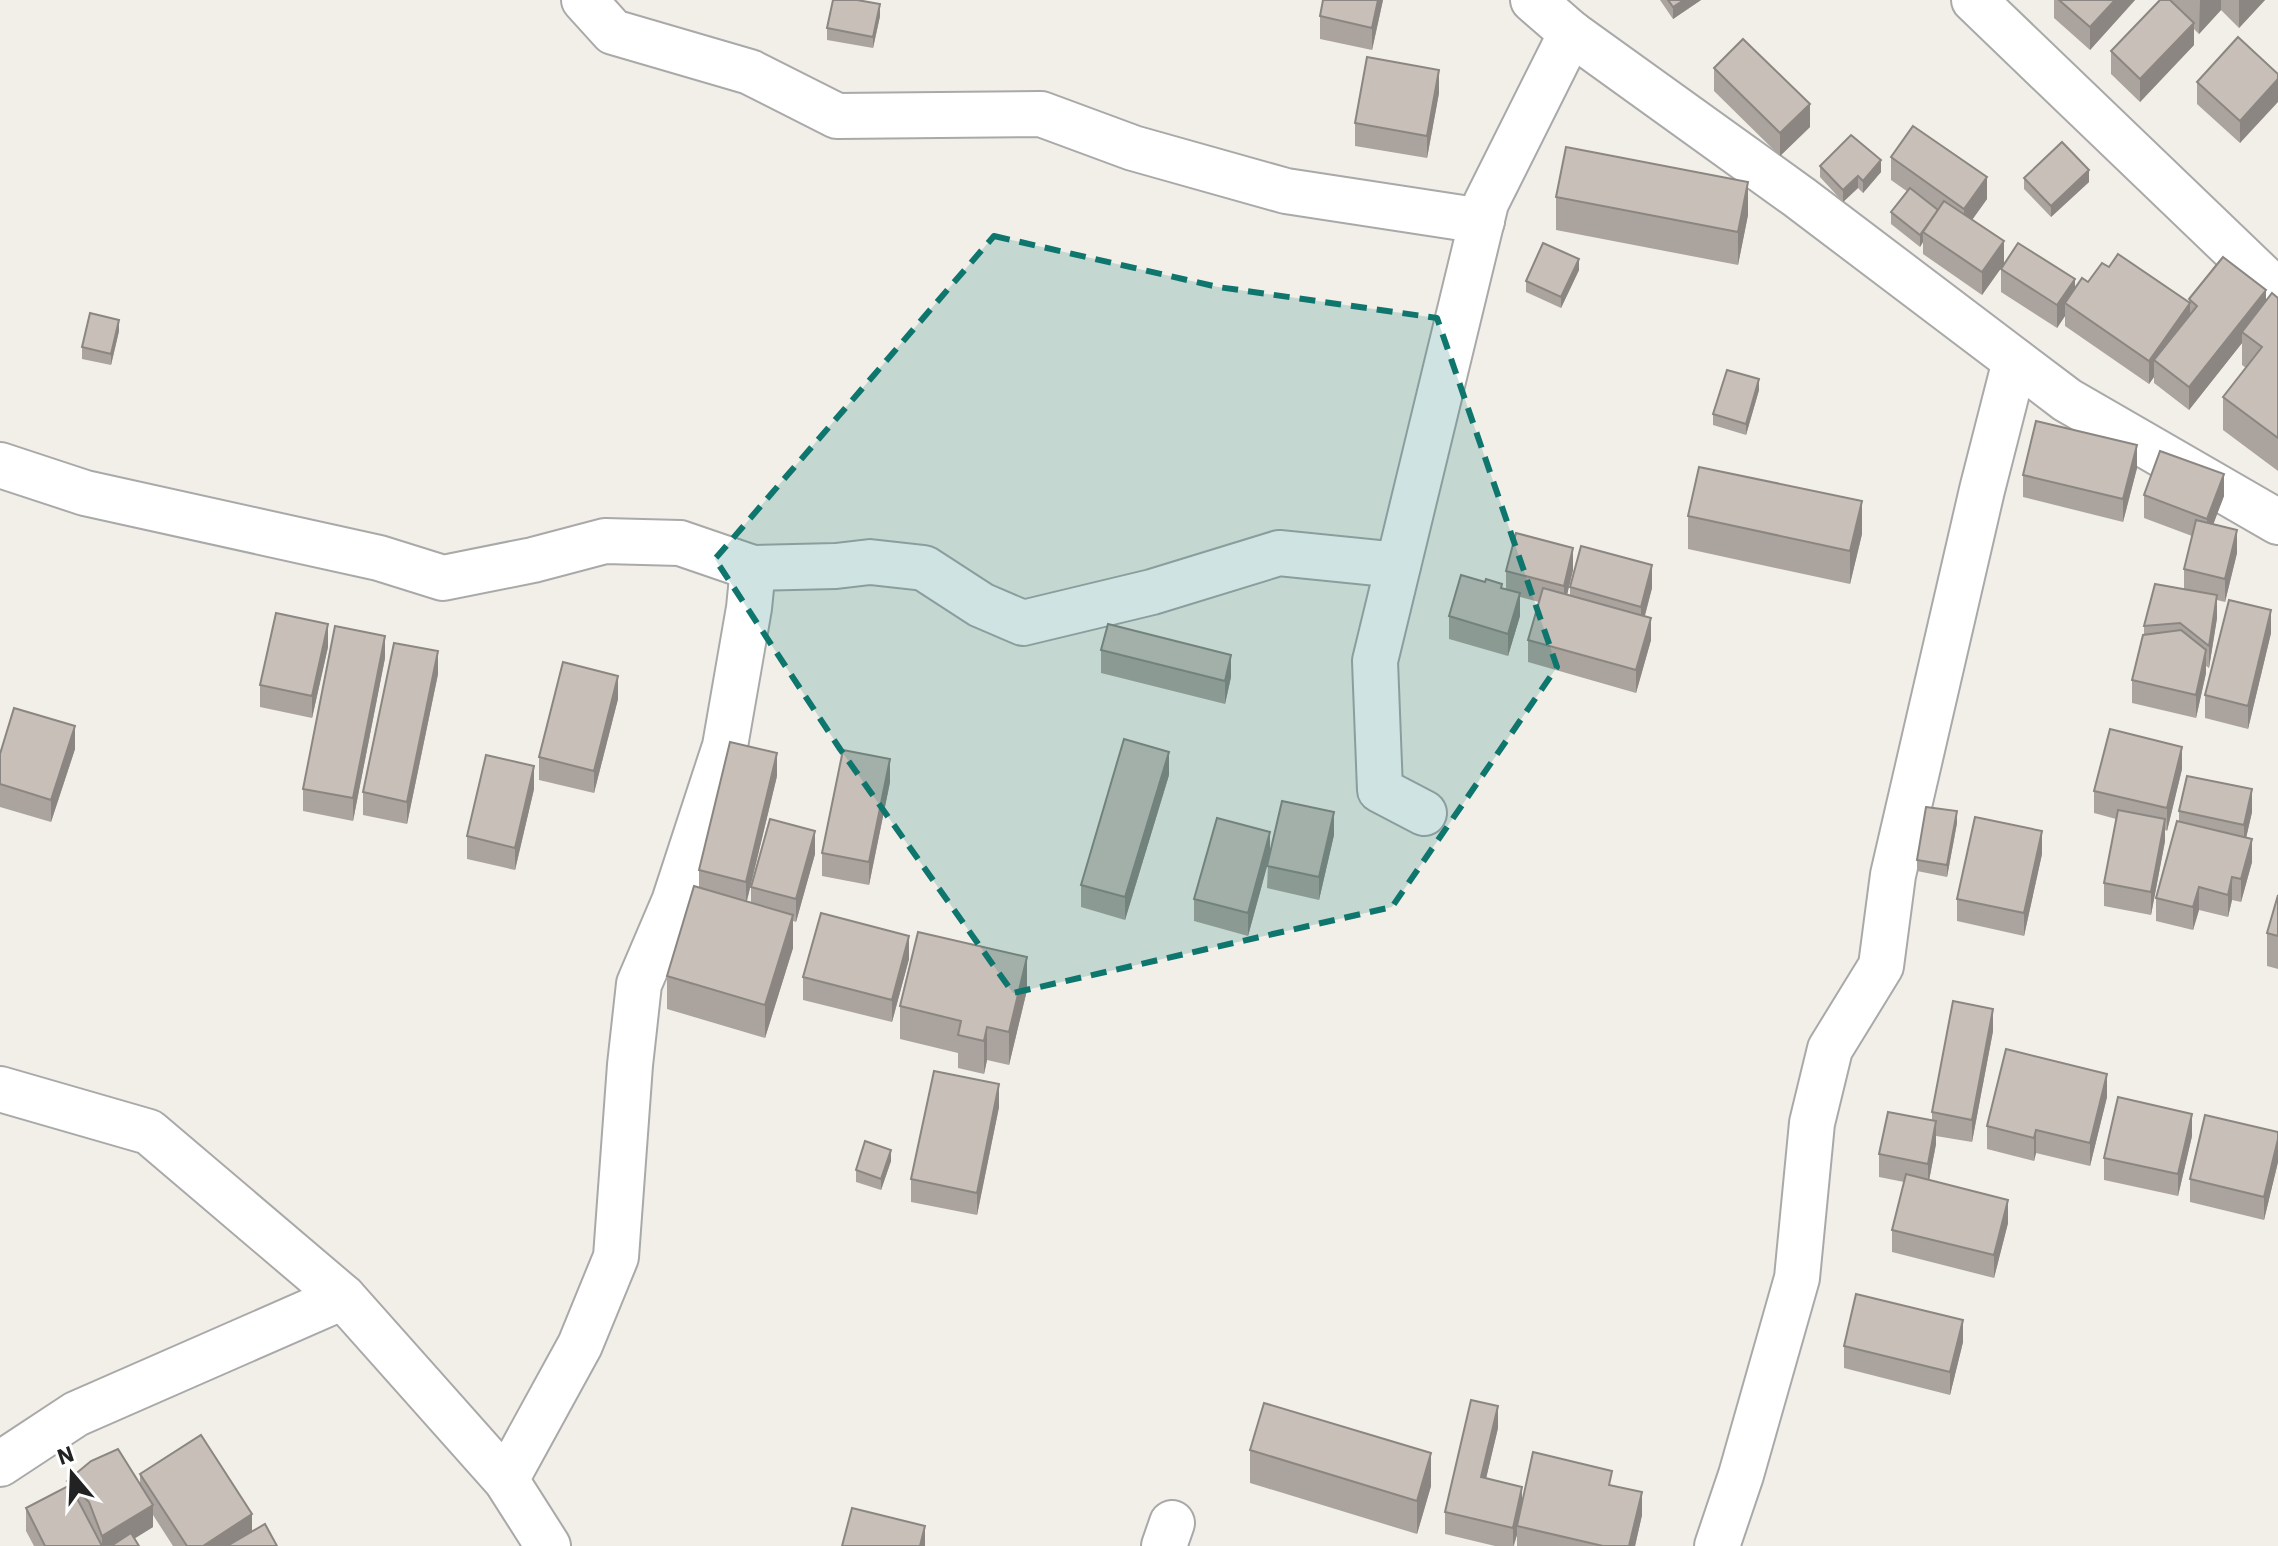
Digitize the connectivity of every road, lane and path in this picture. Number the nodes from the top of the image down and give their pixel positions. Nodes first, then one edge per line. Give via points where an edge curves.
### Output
1 (584, 0) edge
2 (1533, 0) edge
3 (1974, 0) edge
4 (1571, 33) junction
5 (1482, 221) junction
6 (2278, 292) edge
7 (2015, 361) junction
8 (0, 465) edge
9 (2278, 522) edge
10 (1398, 565) junction
11 (753, 568) junction
12 (1424, 813) dead end
13 (0, 1089) edge
14 (343, 1297) junction
15 (0, 1464) edge
16 (506, 1480) junction
17 (548, 1546) edge
18 (1717, 1546) edge

1 - 5 street via 613,32 750,72 837,116 1041,114 1133,148 1286,191
2 - 4 street
3 - 6 street
4 - 5 street via 1486,203
4 - 7 street
5 - 10 street
7 - 9 street via 2067,400
7 - 18 street via 1893,875 1881,966 1830,1049 1812,1123 1797,1278
8 - 11 street via 85,493 379,558 443,578 605,541 680,543
10 - 11 street via 1279,553 1152,592 1023,623 981,605 924,568 870,562
10 - 12 street via 1375,661 1380,790
11 - 16 street via 725,746 674,902 639,984 616,1257 580,1345
13 - 14 street via 149,1132
14 - 15 street via 76,1414
14 - 16 street
16 - 17 street

